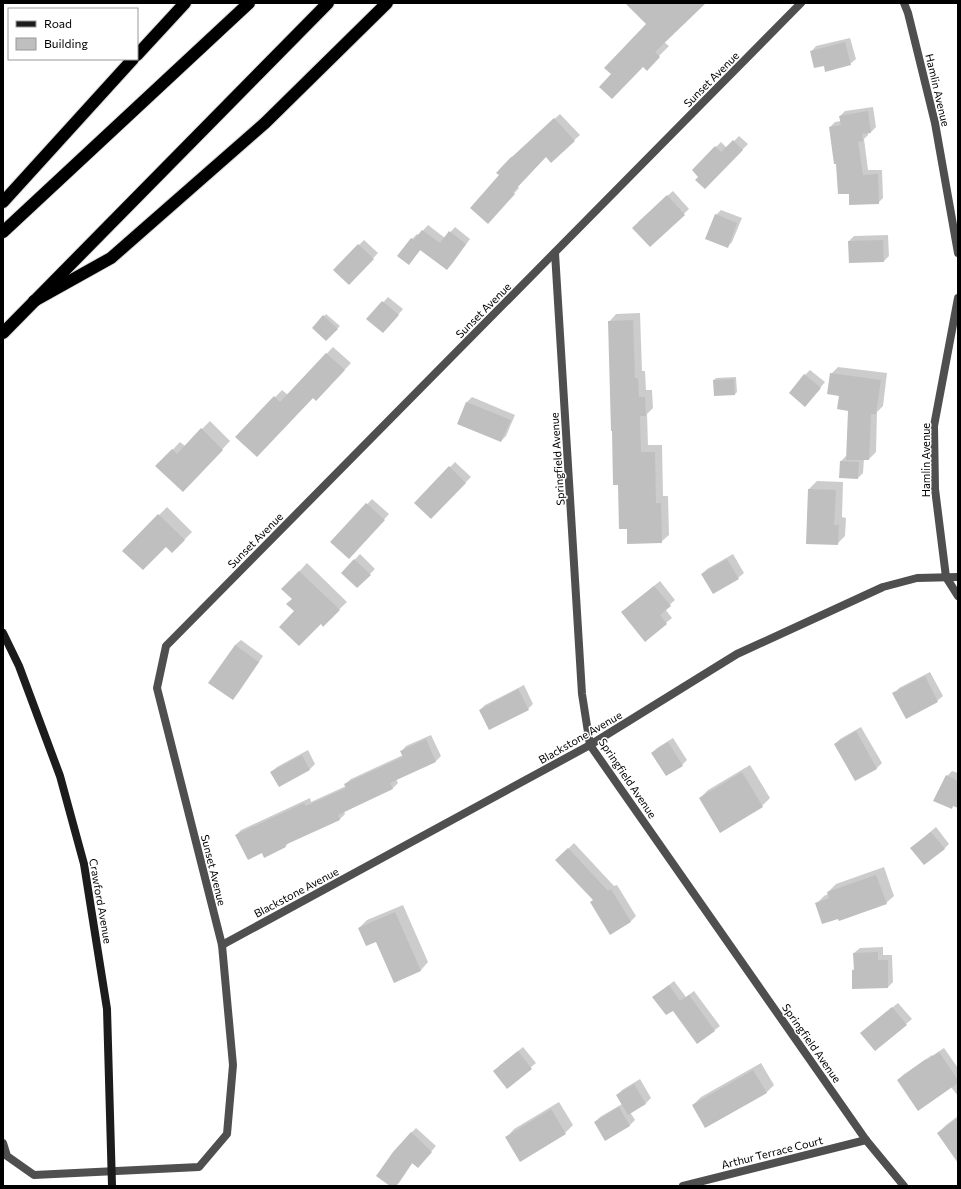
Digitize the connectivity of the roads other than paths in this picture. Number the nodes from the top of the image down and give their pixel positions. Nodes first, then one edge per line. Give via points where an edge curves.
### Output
1 (185, 3) edge
2 (249, 3) edge
3 (328, 3) edge
4 (388, 3) edge
5 (801, 3) edge
6 (904, 3) edge
7 (138, 54) edge
8 (132, 60) edge
9 (3, 202) edge
10 (3, 232) edge
11 (555, 253) junction
12 (958, 254) edge
13 (958, 298) edge
14 (34, 301) junction
15 (3, 333) edge
16 (946, 577) junction
17 (958, 577) edge
18 (958, 596) edge
19 (3, 633) edge
20 (590, 745) junction
21 (222, 945) junction
22 (866, 1140) junction
23 (3, 1143) edge
24 (112, 1171) junction
25 (112, 1186) edge
26 (683, 1186) edge
27 (904, 1186) edge

1 - 7 highway
2 - 10 highway
3 - 14 highway
4 - 14 highway via 265,123 111,258
5 - 11 street, Sunset Avenue
6 - 12 street, Hamlin Avenue via 935,123
8 - 9 highway
11 - 20 street, Springfield Avenue via 582,694
11 - 21 street, Sunset Avenue via 166,646 157,688
13 - 16 street, Hamlin Avenue via 934,426 935,490
14 - 15 highway
16 - 17 street, Blackstone Avenue
16 - 18 street, Hamlin Avenue
16 - 20 street, Blackstone Avenue via 917,578 883,587 737,654
19 - 24 main road, Crawford Avenue via 19,666 60,776 84,864 107,1009
20 - 21 street, Blackstone Avenue
20 - 22 street, Springfield Avenue
21 - 24 street, Sunset Avenue via 233,1065 227,1134 198,1167
22 - 26 street, Arthur Terrace Court
22 - 27 street, Springfield Avenue
23 - 24 street, Sunset Avenue via 6,1156 34,1175
24 - 25 main road, Crawford Avenue

